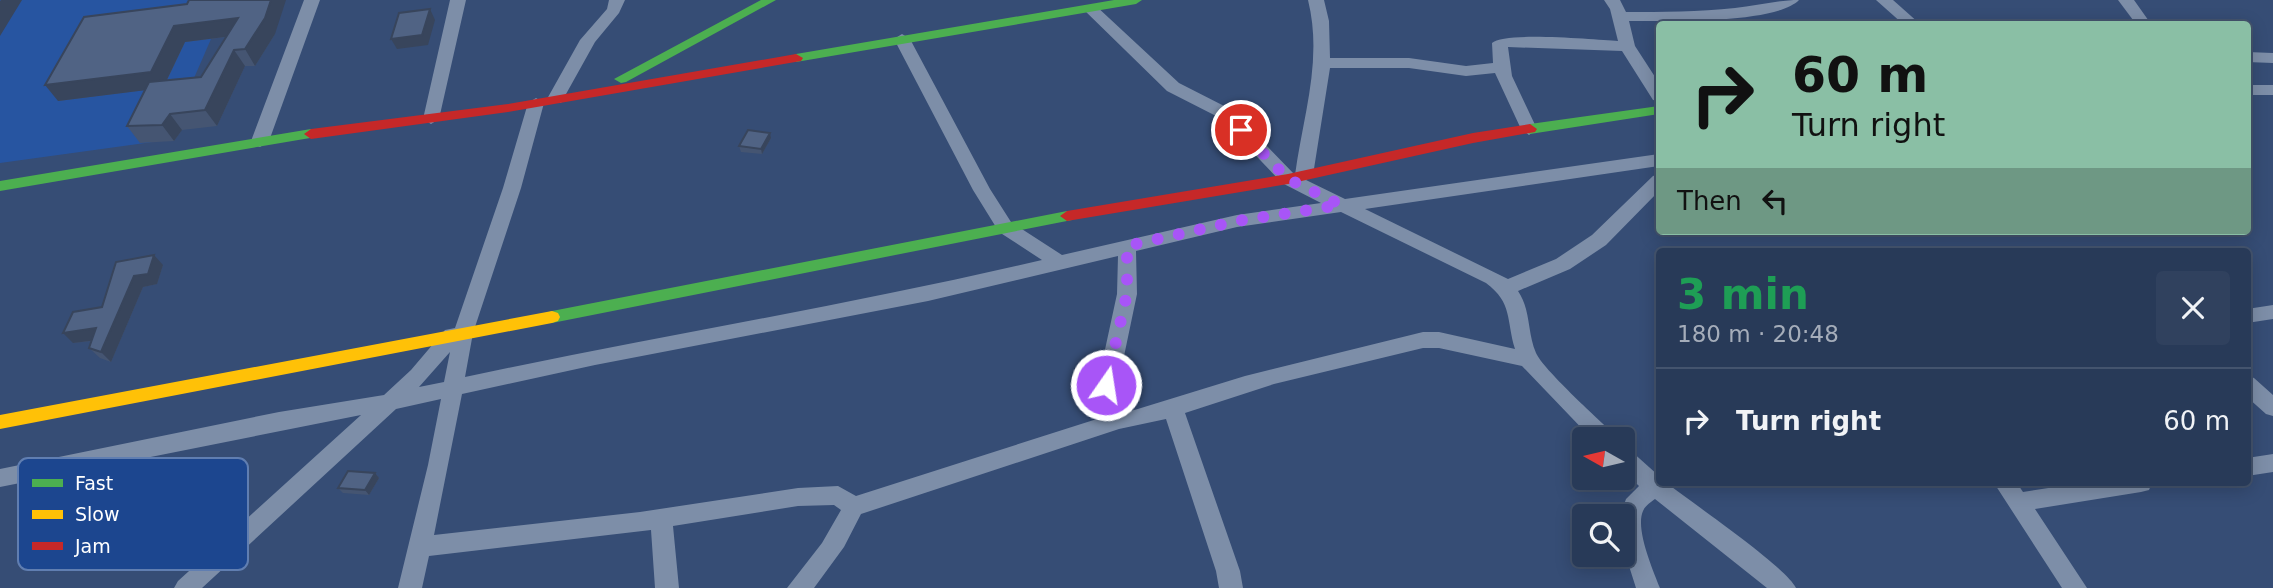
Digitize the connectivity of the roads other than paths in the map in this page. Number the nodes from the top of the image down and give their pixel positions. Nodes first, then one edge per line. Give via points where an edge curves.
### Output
1 (313, 0) edge
2 (458, 0) edge
3 (617, 0) edge
4 (770, 0) edge
5 (1136, 0) edge
6 (1316, 0) edge
7 (1612, 0) edge
8 (1791, 0) edge
9 (1884, 0) edge
10 (2126, 0) edge
11 (1090, 8) junction
12 (1619, 16) junction
13 (1908, 21) edge
14 (2142, 21) edge
15 (902, 39) junction
16 (1627, 46) junction
17 (2251, 57) edge
18 (2273, 58) edge
19 (1322, 63) junction
20 (1500, 67) junction
21 (601, 90) junction
22 (2251, 90) edge
23 (2273, 90) edge
24 (1656, 91) edge
25 (545, 101) junction
26 (1656, 110) edge
27 (431, 119) junction
28 (1529, 129) junction
29 (260, 141) junction
30 (1656, 160) edge
31 (1296, 177) junction
32 (1656, 183) edge
33 (0, 186) edge
34 (1341, 205) junction
35 (1005, 227) junction
36 (1127, 246) junction
37 (1058, 262) junction
38 (1506, 288) junction
39 (2273, 312) edge
40 (2251, 315) edge
41 (457, 334) junction
42 (1528, 360) junction
43 (455, 386) junction
44 (2251, 388) edge
45 (390, 402) junction
46 (2273, 408) edge
47 (1173, 409) junction
48 (1119, 420) junction
49 (0, 422) edge
50 (1593, 427) edge
51 (98, 458) edge
52 (2273, 463) edge
53 (2251, 466) edge
54 (1635, 468) edge
55 (18, 474) edge
56 (0, 478) edge
57 (1654, 486) junction
58 (2098, 486) edge
59 (2011, 492) edge
60 (853, 507) junction
61 (661, 519) junction
62 (248, 531) edge
63 (420, 547) junction
64 (206, 570) edge
65 (186, 588) edge
66 (410, 588) edge
67 (667, 588) edge
68 (799, 588) edge
69 (1231, 588) edge
70 (1648, 588) edge
71 (1784, 588) edge
72 (2076, 588) edge

1 - 29 street
2 - 27 street
3 - 25 street
4 - 21 street
5 - 11 street
6 - 19 street via 1322,18
7 - 12 street
8 - 12 street via 1710,14
9 - 13 street
10 - 14 street
11 - 15 street
11 - 31 street via 1173,87 1226,114
12 - 16 street
15 - 21 street
15 - 35 street
16 - 20 street via 1500,43
16 - 24 street
17 - 18 street
19 - 20 street via 1409,63 1466,71
19 - 31 street
20 - 28 street
21 - 25 street
22 - 23 street
25 - 27 street
25 - 41 street
26 - 28 street
27 - 29 street
28 - 31 street
29 - 33 street
30 - 34 street
31 - 34 street
31 - 35 street
32 - 38 street via 1600,240 1563,264
34 - 36 street via 1237,221
34 - 38 street
35 - 37 street
35 - 41 street
36 - 37 street
36 - 48 street via 1127,294 1104,405 1108,414
37 - 43 street via 928,294
38 - 42 street via 1517,304
39 - 40 street
41 - 43 street
41 - 45 street
41 - 49 street
42 - 47 street via 1423,340 1226,387
42 - 50 street
43 - 45 street
43 - 63 street
44 - 46 street
45 - 51 street
45 - 62 street
47 - 48 street
47 - 69 street
48 - 60 street
52 - 53 street
54 - 57 street
55 - 56 street
57 - 70 street via 1632,507 1631,518 1635,550
57 - 71 street
58 - 59 street
59 - 72 street
60 - 61 street via 838,495 810,496
60 - 68 street via 826,558
61 - 63 street
61 - 67 street
63 - 66 street
64 - 65 street

